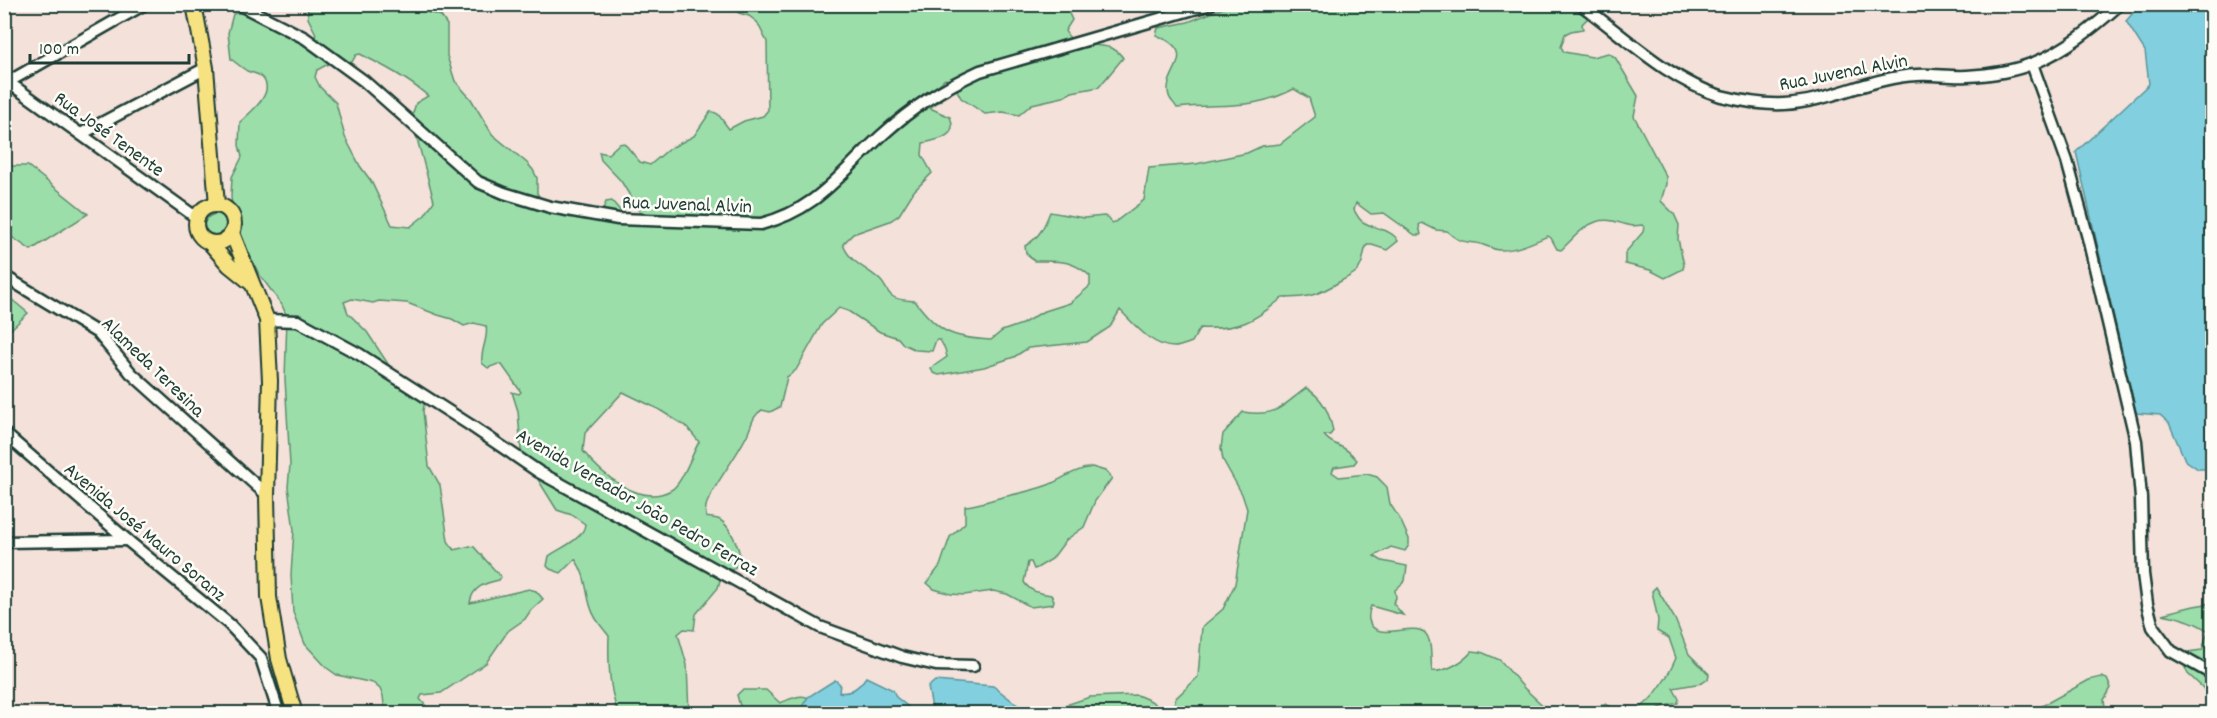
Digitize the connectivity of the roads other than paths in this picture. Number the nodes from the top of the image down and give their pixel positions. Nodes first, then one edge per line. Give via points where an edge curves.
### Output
1 (194, 4) edge
2 (238, 4) edge
3 (1211, 4) edge
4 (1580, 4) edge
5 (2120, 4) edge
6 (143, 5) edge
7 (2032, 64) junction
8 (206, 68) junction
9 (6, 79) edge
10 (81, 134) junction
11 (217, 205) junction
12 (197, 218) junction
13 (232, 233) junction
14 (210, 243) junction
15 (4, 276) edge
16 (250, 282) junction
17 (267, 320) junction
18 (4, 434) edge
19 (267, 495) junction
20 (127, 540) junction
21 (4, 542) edge
22 (973, 666) dead end
23 (2212, 674) edge
24 (279, 714) edge
25 (295, 714) edge

1 - 8 main road
2 - 3 street, Rua Juvenal Alvin via 305,38 364,81 478,182 504,193 550,207 618,219 761,224 783,218 827,189 914,108 946,87 980,71
4 - 7 street, Rua Juvenal Alvin via 1691,83 1747,102 1784,104 1884,80 1995,73
5 - 7 street, Rua Juvenal Alvin via 2063,48
6 - 9 street
7 - 23 street via 2067,161 2136,441 2144,574 2153,627 2171,651
8 - 10 street
8 - 11 main road
9 - 10 street, Rua José Tenente
10 - 12 street, Rua José Tenente
11 - 12 main road via 205,208
11 - 13 main road via 232,215
12 - 14 main road via 197,231
13 - 14 main road via 223,242
13 - 16 main road
14 - 16 main road via 228,265
15 - 19 street, Alameda Teresina via 98,333 131,373
16 - 17 main road
17 - 19 main road
17 - 22 street, Avenida Vereador João Pedro Ferraz via 298,321 359,354 539,472 820,627 902,657 936,665
18 - 20 street, Avenida José Mauro Soranz
19 - 25 main road via 269,597 279,660
20 - 21 street
20 - 24 street, Avenida José Mauro Soranz via 229,624 261,658

